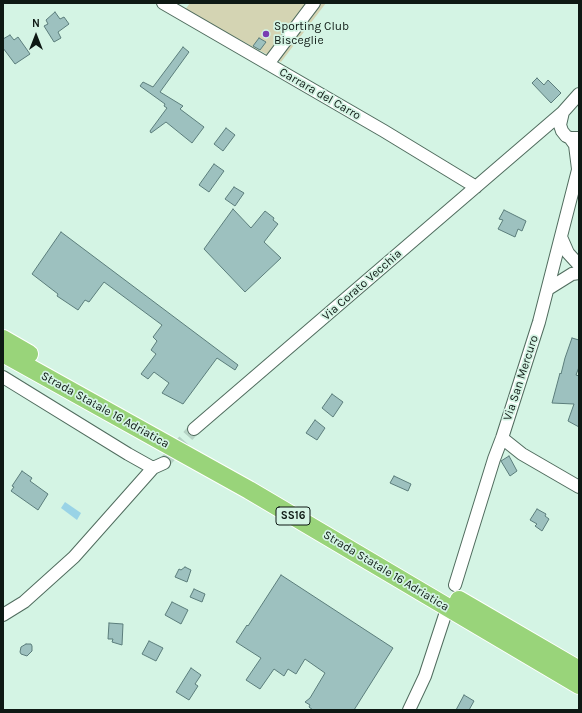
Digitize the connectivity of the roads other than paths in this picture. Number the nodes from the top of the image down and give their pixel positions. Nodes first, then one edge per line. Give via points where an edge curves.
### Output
1 (163, 3) edge
2 (314, 3) edge
3 (268, 64) junction
4 (579, 94) edge
5 (563, 112) junction
6 (570, 136) edge
7 (530, 140) junction
8 (578, 167) edge
9 (476, 187) junction
10 (561, 237) junction
11 (555, 263) junction
12 (577, 269) edge
13 (548, 289) junction
14 (3, 339) edge
15 (3, 353) edge
16 (3, 377) edge
17 (194, 429) tunnel mouth
18 (502, 438) junction
19 (164, 463) tunnel mouth
20 (153, 468) junction
21 (579, 487) edge
22 (455, 585) dead end
23 (3, 615) edge
24 (445, 615) dead end
25 (579, 670) edge
26 (579, 685) edge
27 (409, 710) edge

1 - 3 street, Carrara del Carro
2 - 3 street
3 - 9 street, Carrara del Carro
4 - 5 street, Via Corato Vecchia
5 - 6 street via 560,125
5 - 7 street, Via Corato Vecchia
6 - 7 street, Via Corato Vecchia via 553,130
6 - 8 street, Via San Mercuro via 577,152
7 - 9 street, Via Corato Vecchia
8 - 10 street, Via San Mercuro
9 - 17 street, Via Corato Vecchia
10 - 11 street, Via San Mercuro
10 - 12 street
11 - 12 street via 562,270
11 - 13 street, Via San Mercuro
12 - 13 street
13 - 18 street, Via San Mercuro
14 - 25 highway, Strada Statale 16 Adriatica / SS16
15 - 26 highway, Strada Statale 16 Adriatica / SS16 via 250,490
16 - 20 street
18 - 21 street via 522,454
18 - 22 street, Via San Mercuro
19 - 20 street
20 - 23 street via 74,557 24,602
24 - 27 street via 425,676

